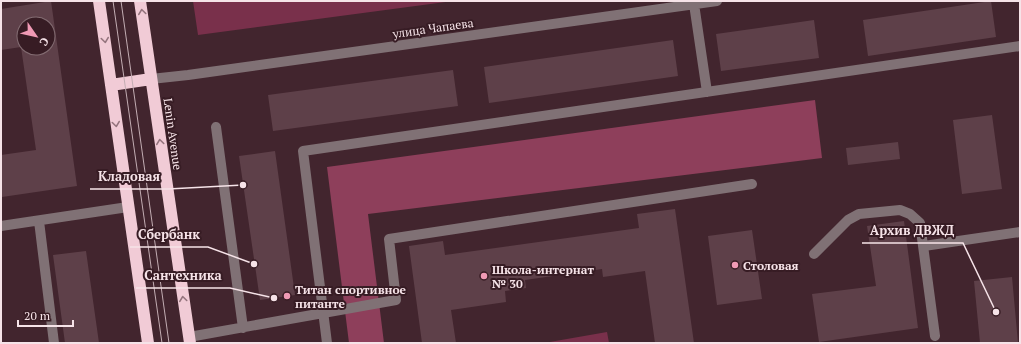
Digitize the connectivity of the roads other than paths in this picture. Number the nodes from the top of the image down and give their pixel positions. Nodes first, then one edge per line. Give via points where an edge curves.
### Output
1 (99, 1) edge
2 (140, 1) edge
3 (717, 1) edge
4 (694, 4) junction
5 (1020, 46) edge
6 (151, 79) junction
7 (111, 85) junction
8 (707, 92) junction
9 (216, 127) dead end
10 (752, 184) dead end
11 (128, 207) junction
12 (39, 221) junction
13 (1, 226) edge
14 (1020, 232) edge
15 (924, 246) junction
16 (814, 254) dead end
17 (323, 313) junction
18 (243, 328) junction
19 (935, 336) dead end
20 (189, 340) edge
21 (54, 343) edge
22 (148, 343) edge
23 (327, 343) edge

1 -> 7 highway
6 -> 2 highway, Lenin Avenue
3 - 4 street, улица Чапаева
4 - 6 street, улица Чапаева
4 - 8 street
5 - 8 street
6 - 7 highway
20 -> 6 highway, Lenin Avenue
7 -> 11 highway
8 - 17 street via 303,151
9 - 18 street
10 - 17 street via 389,239 396,300
11 - 12 street
11 - 22 highway
12 - 13 street
12 - 21 street
14 - 15 street
15 - 16 street via 920,223 910,214 900,210 859,214 848,220
15 - 19 street
17 - 18 street
17 - 23 street
18 - 20 street

